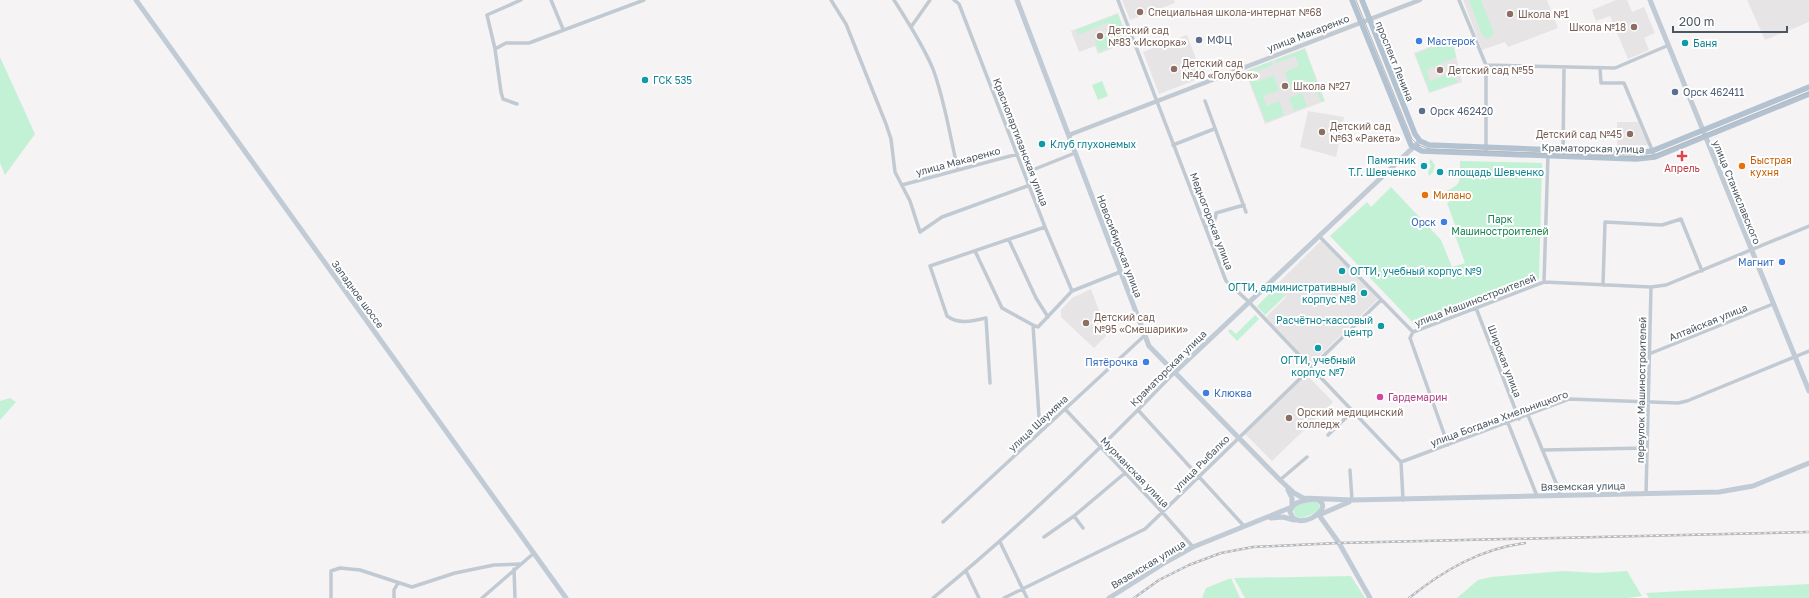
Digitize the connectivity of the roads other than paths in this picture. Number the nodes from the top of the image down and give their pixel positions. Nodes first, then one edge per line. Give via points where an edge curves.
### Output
1 (136, 0) edge
2 (521, 0) edge
3 (552, 0) edge
4 (644, 0) edge
5 (831, 0) edge
6 (894, 0) edge
7 (930, 0) edge
8 (954, 0) edge
9 (1017, 0) edge
10 (1118, 0) edge
11 (1352, 0) edge
12 (1362, 0) edge
13 (1420, 0) edge
14 (1459, 0) edge
15 (1650, 0) edge
16 (1369, 20) junction
17 (1361, 23) junction
18 (911, 27) junction
19 (563, 29) junction
20 (1669, 45) junction
21 (495, 49) junction
22 (1384, 57) junction
23 (1376, 61) junction
24 (1486, 65) junction
25 (1564, 67) junction
26 (1600, 68) junction
27 (1809, 87) edge
28 (1397, 89) junction
29 (1389, 93) junction
30 (1791, 94) junction
31 (1809, 94) edge
32 (1157, 101) junction
33 (1204, 101) dead end
34 (1794, 101) junction
35 (517, 104) dead end
36 (1740, 115) junction
37 (1743, 122) junction
38 (1214, 129) junction
39 (1703, 130) junction
40 (1069, 135) junction
41 (1705, 137) junction
42 (1682, 139) junction
43 (1420, 142) junction
44 (1670, 144) junction
45 (1173, 145) junction
46 (1442, 145) junction
47 (1685, 145) junction
48 (1486, 147) junction
49 (1413, 148) junction
50 (1538, 149) junction
51 (1548, 149) junction
52 (1564, 150) junction
53 (1673, 150) junction
54 (1592, 151) junction
55 (1652, 151) junction
56 (1442, 152) junction
57 (1075, 153) junction
58 (1635, 153) junction
59 (1018, 154) junction
60 (1486, 154) junction
61 (1538, 156) junction
62 (1548, 156) junction
63 (1564, 157) junction
64 (1655, 157) junction
65 (1592, 158) junction
66 (1636, 159) junction
67 (958, 170) junction
68 (1025, 173) junction
69 (902, 185) junction
70 (1030, 185) junction
71 (1244, 205) junction
72 (1246, 212) dead end
73 (1809, 226) edge
74 (1045, 227) junction
75 (1206, 227) junction
76 (1319, 236) junction
77 (1009, 240) junction
78 (1751, 250) junction
79 (975, 251) junction
80 (1702, 271) junction
81 (1120, 272) junction
82 (1544, 282) junction
83 (1603, 285) junction
84 (1651, 287) junction
85 (1072, 291) junction
86 (1381, 300) junction
87 (1249, 302) junction
88 (1773, 304) junction
89 (1476, 308) junction
90 (1048, 317) junction
91 (1033, 325) junction
92 (1412, 332) junction
93 (1144, 336) junction
94 (1809, 351) edge
95 (1649, 354) junction
96 (1795, 357) junction
97 (1311, 367) junction
98 (1174, 373) junction
99 (990, 383) dead end
100 (1809, 391) edge
101 (1648, 401) junction
102 (1065, 409) junction
103 (1138, 410) junction
104 (1352, 411) junction
105 (1528, 415) junction
106 (1519, 419) junction
107 (1508, 423) junction
108 (1040, 432) junction
109 (1328, 435) dead end
110 (1238, 437) junction
111 (1448, 445) junction
112 (1100, 447) junction
113 (1647, 448) junction
114 (1542, 450) junction
115 (1307, 457) dead end
116 (1401, 462) junction
117 (1809, 463) edge
118 (1350, 470) dead end
119 (1125, 473) junction
120 (1200, 476) junction
121 (1280, 480) junction
122 (1646, 494) junction
123 (1561, 495) junction
124 (1537, 496) junction
125 (1314, 499) junction
126 (1352, 500) junction
127 (1403, 500) junction
128 (1292, 507) junction
129 (1163, 513) junction
130 (1318, 514) junction
131 (1074, 516) junction
132 (1262, 519) junction
133 (1296, 520) junction
134 (942, 522) dead end
135 (1244, 526) junction
136 (1083, 528) dead end
137 (1044, 538) dead end
138 (1000, 542) junction
139 (1193, 547) junction
140 (534, 553) junction
141 (520, 564) junction
142 (514, 569) junction
143 (966, 571) junction
144 (398, 583) junction
145 (1023, 589) junction
146 (331, 598) edge
147 (394, 598) edge
148 (482, 598) edge
149 (515, 598) edge
150 (566, 598) edge
151 (933, 598) edge
152 (979, 598) edge
153 (1004, 598) edge
154 (1027, 598) edge
155 (1109, 598) edge
156 (1370, 598) edge

1 - 140 main road, Западное шоссе
2 - 21 street via 486,16
3 - 19 street
4 - 19 street
5 - 69 street via 846,24 886,124 896,172
6 - 18 street
7 - 18 street
8 - 59 street, Краснопартизанская улица via 959,4
9 - 40 main road, Новосибирская улица
10 - 32 street, Медногорская улица
11 - 17 main road, проспект Ленина
12 - 16 main road, проспект Ленина
13 - 16 street, улица Макаренко
14 - 24 street
15 - 20 main road, улица Станиславского
16 - 17 street, улица Макаренко
16 - 22 main road, проспект Ленина
17 - 23 main road, проспект Ленина
17 - 32 street, улица Макаренко
18 - 67 street via 929,60 938,85
19 - 21 street via 529,42 506,43
20 - 26 street via 1614,68
20 - 39 main road, улица Станиславского
21 - 35 street via 503,99
22 - 23 street
22 - 28 main road, проспект Ленина
23 - 29 main road, проспект Ленина
24 - 25 street
24 - 48 street
25 - 26 street
25 - 52 street
26 - 55 street via 1602,83 1624,83
27 - 30 main road, Краматорская улица
28 - 29 street
28 - 43 main road, проспект Ленина
29 - 49 main road, проспект Ленина
30 - 34 street
30 - 36 main road, Краматорская улица
31 - 34 main road, Краматорская улица
32 - 40 street, улица Макаренко
32 - 45 street, Медногорская улица
33 - 38 street
34 - 37 main road, Краматорская улица
36 - 37 street
36 - 39 main road, Краматорская улица
37 - 41 main road, Краматорская улица
38 - 45 street
38 - 71 street
39 - 41 main road, улица Станиславского
39 - 42 main road, Краматорская улица
40 - 57 main road, Новосибирская улица
41 - 47 main road, Краматорская улица
41 - 78 main road, улица Станиславского
42 - 44 main road, Краматорская улица
42 - 47 street
43 - 46 main road, Краматорская улица
43 - 49 main road, Краматорская улица
44 - 53 street
44 - 55 main road, Краматорская улица
45 - 75 street, Медногорская улица
46 - 48 main road, Краматорская улица
46 - 56 street
47 - 53 main road, Краматорская улица
48 - 50 main road, Краматорская улица
48 - 60 street
49 - 56 main road, Краматорская улица
49 - 76 main road, Краматорская улица
50 - 51 main road, Краматорская улица
50 - 61 street
51 - 52 main road, Краматорская улица
51 - 62 street
52 - 54 main road, Краматорская улица
52 - 63 street
53 - 64 main road, Краматорская улица
54 - 58 main road, Краматорская улица
54 - 65 street
55 - 58 main road, Краматорская улица
55 - 64 street
56 - 60 main road, Краматорская улица
57 - 68 street
57 - 81 main road, Новосибирская улица
58 - 66 street
59 - 67 street, улица Макаренко
59 - 68 street, Краснопартизанская улица
60 - 61 main road, Краматорская улица
61 - 62 main road, Краматорская улица
62 - 63 main road, Краматорская улица
62 - 82 street
63 - 65 main road, Краматорская улица
64 - 66 main road, Краматорская улица
65 - 66 main road, Краматорская улица
67 - 69 street, улица Макаренко
68 - 70 street, Краснопартизанская улица
69 - 70 street via 920,232 942,218
70 - 74 street, Краснопартизанская улица
71 - 72 street
71 - 75 street via 1216,213 1216,219
73 - 78 street, улица Машиностроителей
74 - 77 street
74 - 85 street, Краснопартизанская улица
75 - 87 street, Медногорская улица via 1226,281
76 - 86 street, улица Машиностроителей
76 - 87 main road, Краматорская улица
77 - 79 street
77 - 90 street via 1036,298
78 - 80 street, улица Машиностроителей
78 - 88 main road, улица Станиславского
79 - 91 street via 1002,308
79 - 99 street via 930,266 947,316 968,322 986,318
80 - 83 street via 1681,219 1662,225 1605,222
80 - 84 street, улица Машиностроителей via 1666,285
81 - 85 street
81 - 93 main road, Новосибирская улица
82 - 83 street, улица Машиностроителей
82 - 89 street, улица Машиностроителей
83 - 84 street, улица Машиностроителей
84 - 95 street, переулок Машиностроителей
85 - 90 street
86 - 92 street, улица Машиностроителей
86 - 97 street, улица Рыбалко
87 - 97 street, Медногорская улица
87 - 98 main road, Краматорская улица
88 - 95 street, Алтайская улица
88 - 96 main road, улица Станиславского
89 - 92 street, улица Машиностроителей
89 - 106 street, Широкая улица
90 - 91 street via 1038,328
91 - 108 street
92 - 111 street via 1410,338
93 - 98 main road, Новосибирская улица via 1149,346
93 - 102 street, улица Шаумяна
94 - 96 street, улица Богдана Хмельницкого
95 - 101 street, переулок Машиностроителей
96 - 100 main road, улица Станиславского
96 - 101 street, улица Богдана Хмельницкого via 1687,401
97 - 104 street, Медногорская улица
97 - 110 street, улица Рыбалко
98 - 103 street, Краматорская улица
98 - 110 main road, Новосибирская улица
101 - 105 street, улица Богдана Хмельницкого via 1569,399
101 - 113 street, переулок Машиностроителей
102 - 108 street, улица Шаумяна
102 - 112 street, Мурманская улица
103 - 112 street, Краматорская улица
103 - 120 street
104 - 109 street
104 - 116 street, Медногорская улица
105 - 106 street, улица Богдана Хмельницкого
105 - 114 street
106 - 107 street, улица Богдана Хмельницкого
107 - 111 street, улица Богдана Хмельницкого
107 - 124 street
108 - 134 street, улица Шаумяна
110 - 120 street, улица Рыбалко
110 - 121 main road, Новосибирская улица
111 - 116 street, улица Богдана Хмельницкого
112 - 119 street, Мурманская улица
112 - 138 street, Краматорская улица
113 - 114 street
113 - 122 street, переулок Машиностроителей
114 - 123 street
115 - 121 street
116 - 127 street
117 - 122 main road, Вяземская улица via 1753,486 1719,492
118 - 126 street
119 - 129 street, Мурманская улица
119 - 131 street
120 - 129 street, улица Рыбалко
120 - 135 street
121 - 125 main road via 1300,497
121 - 128 main road via 1290,494
122 - 123 main road, Вяземская улица
123 - 124 main road, Вяземская улица
124 - 127 main road, Вяземская улица
125 - 126 main road, Вяземская улица
125 - 128 main road, Вяземская улица via 1297,503
125 - 130 main road via 1319,500 1322,505 1322,511
126 - 127 main road, Вяземская улица
126 - 130 main road
128 - 132 main road, Вяземская улица
128 - 133 main road via 1290,514
129 - 139 street, Мурманская улица
129 - 145 street, улица Рыбалко via 1145,529
130 - 133 main road
130 - 156 main road via 1339,543
131 - 136 street
131 - 137 street
132 - 133 main road via 1279,517
132 - 135 main road, Вяземская улица
135 - 139 main road, Вяземская улица
138 - 143 street, Краматорская улица
138 - 145 street
139 - 155 main road, Вяземская улица
140 - 141 street
140 - 150 main road, Западное шоссе
141 - 142 street
141 - 144 street via 494,565 412,587
142 - 148 street
142 - 149 street
143 - 151 street, Краматорская улица
143 - 152 street
144 - 146 street via 360,570 340,568 331,571
144 - 147 street via 394,590
145 - 153 street, улица Рыбалко
145 - 154 street

